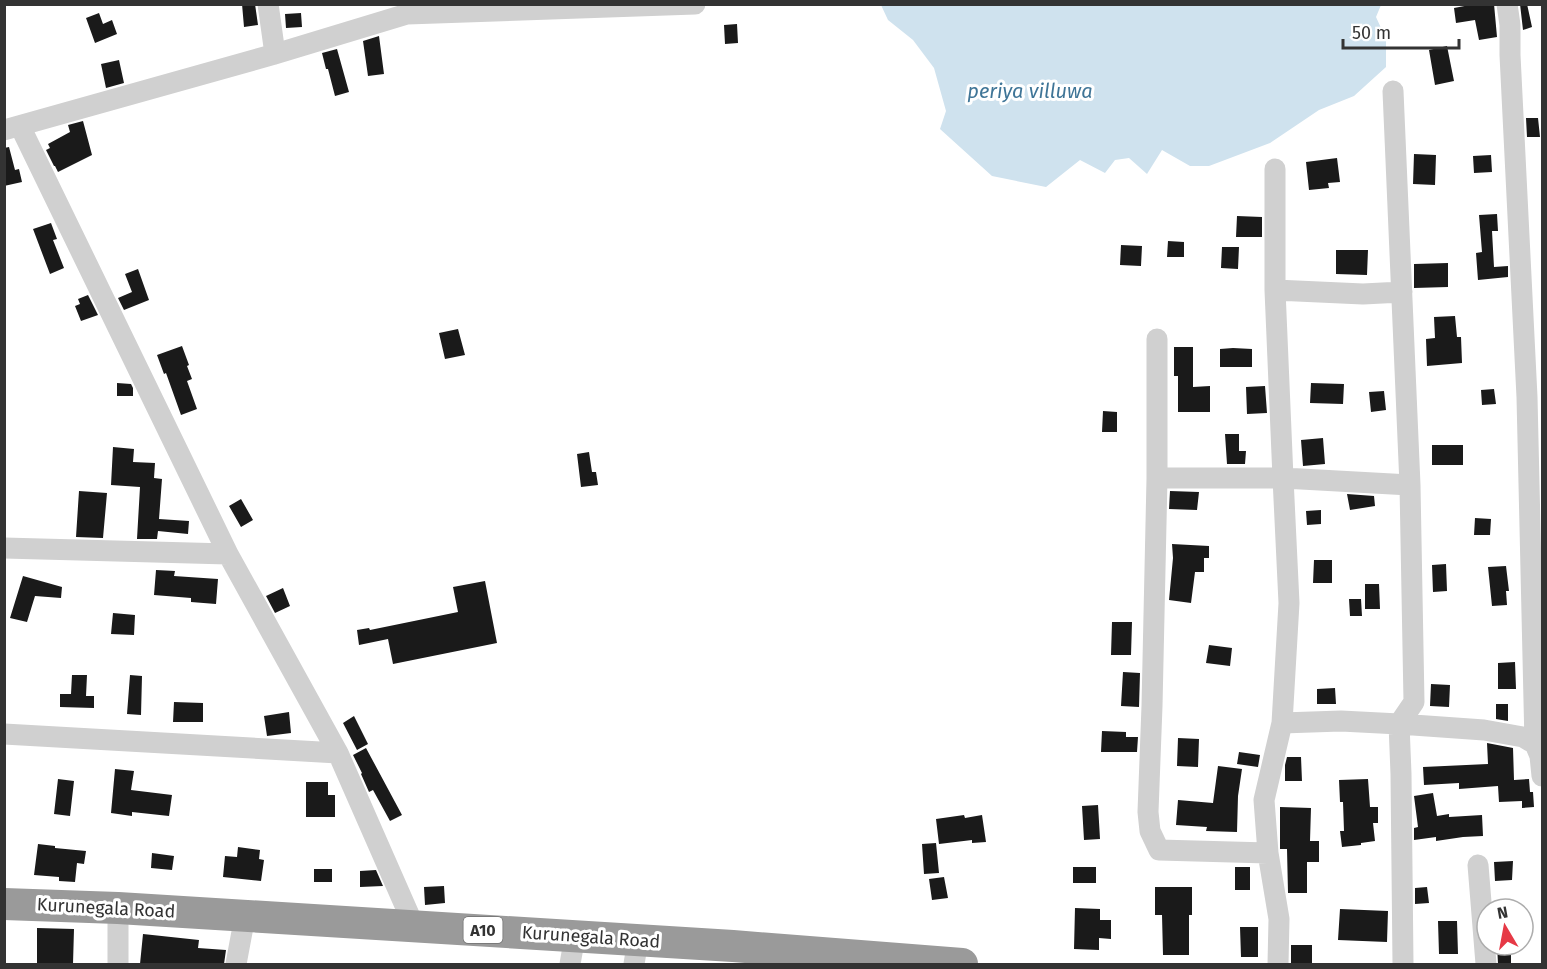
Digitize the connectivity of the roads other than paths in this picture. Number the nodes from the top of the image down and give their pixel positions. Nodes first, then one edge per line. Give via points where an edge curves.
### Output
1 (268, 4) edge
2 (695, 4) edge
3 (1507, 4) edge
4 (607, 6) edge
5 (404, 9) edge
6 (275, 54) junction
7 (1393, 91) dead end
8 (12, 128) edge
9 (1275, 169) dead end
10 (1275, 290) junction
11 (1402, 292) junction
12 (1157, 339) dead end
13 (1157, 478) junction
14 (1283, 478) junction
15 (1410, 484) junction
16 (4, 548) edge
17 (228, 554) junction
18 (1282, 723) junction
19 (1398, 724) junction
20 (4, 734) edge
21 (338, 753) junction
22 (1540, 758) edge
23 (1268, 853) junction
24 (1478, 865) dead end
25 (4, 904) edge
26 (118, 908) junction
27 (245, 916) junction
28 (414, 926) junction
29 (572, 950) edge
30 (636, 952) edge
31 (733, 955) edge
32 (118, 964) edge
33 (236, 964) edge
34 (962, 964) edge
35 (1278, 964) edge
36 (1403, 964) edge
37 (1486, 964) edge

1 - 6 street
2 - 4 street
3 - 22 street
4 - 5 street
5 - 6 street
6 - 8 street
7 - 11 street
8 - 17 street
9 - 10 street
10 - 11 street
10 - 14 street
11 - 15 street
12 - 13 street
13 - 14 street
13 - 23 street via 1150,831 1159,850
14 - 15 street
14 - 18 street via 1289,603
15 - 19 street via 1414,702
16 - 17 street
17 - 21 street
18 - 19 street
18 - 23 street via 1263,800
19 - 22 street via 1522,737
19 - 36 street
20 - 21 street
21 - 28 street
23 - 35 street via 1279,919
24 - 37 street
25 - 26 highway, Kurunegala Road / A10
26 - 27 highway, Kurunegala Road / A10
26 - 32 street
27 - 28 highway, Kurunegala Road / A10
27 - 33 street
28 - 29 highway, Kurunegala Road / A10
29 - 30 highway, Kurunegala Road / A10
30 - 31 highway, Kurunegala Road / A10
31 - 34 highway, Kurunegala Road / A10

